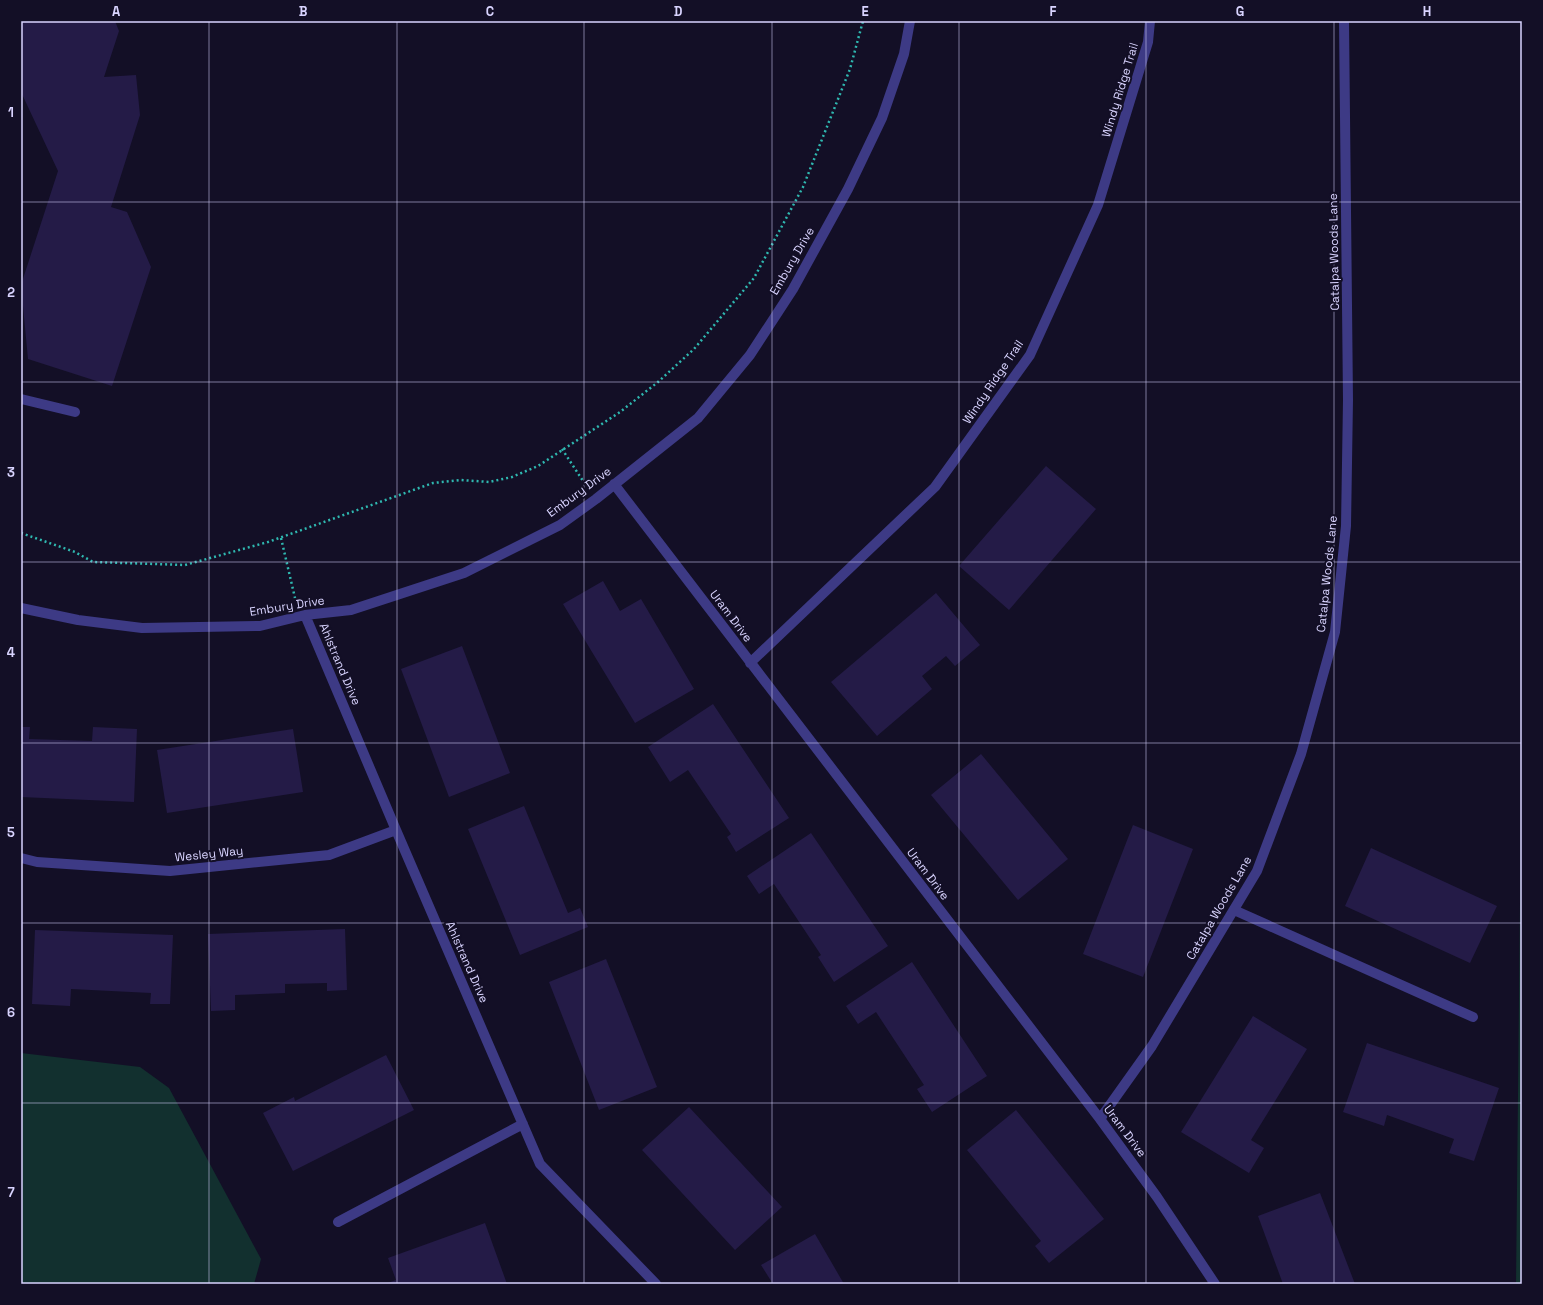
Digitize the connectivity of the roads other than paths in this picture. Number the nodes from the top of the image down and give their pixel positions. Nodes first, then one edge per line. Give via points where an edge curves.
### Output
1 (910, 21) edge
2 (1150, 21) edge
3 (1344, 21) edge
4 (21, 399) edge
5 (75, 412) dead end
6 (614, 484) junction
7 (21, 608) edge
8 (305, 615) junction
9 (750, 663) junction
10 (396, 830) junction
11 (21, 858) edge
12 (1234, 910) junction
13 (1473, 1017) dead end
14 (1100, 1119) junction
15 (523, 1124) junction
16 (338, 1222) dead end
17 (656, 1284) edge
18 (1215, 1284) edge

1 - 6 street, Embury Drive via 904,54 882,118 848,189 793,288 750,355 698,418
2 - 9 street, Windy Ridge Trail via 1148,42 1098,205 1030,354 935,487
3 - 12 street, Catalpa Woods Lane via 1347,503 1335,632 1301,754 1257,871
4 - 5 street
6 - 8 street, Embury Drive via 560,524 464,573 351,610
6 - 9 street, Uram Drive
7 - 8 street, Embury Drive via 78,620 142,628 260,626
8 - 10 street, Ahlstrand Drive
9 - 14 street, Uram Drive
10 - 11 street, Wesley Way via 329,855 170,871 37,862
10 - 15 street, Ahlstrand Drive
12 - 13 street
12 - 14 street, Catalpa Woods Lane via 1152,1046
14 - 18 street, Uram Drive via 1157,1197
15 - 16 street
15 - 17 street, Ahlstrand Drive via 540,1164

